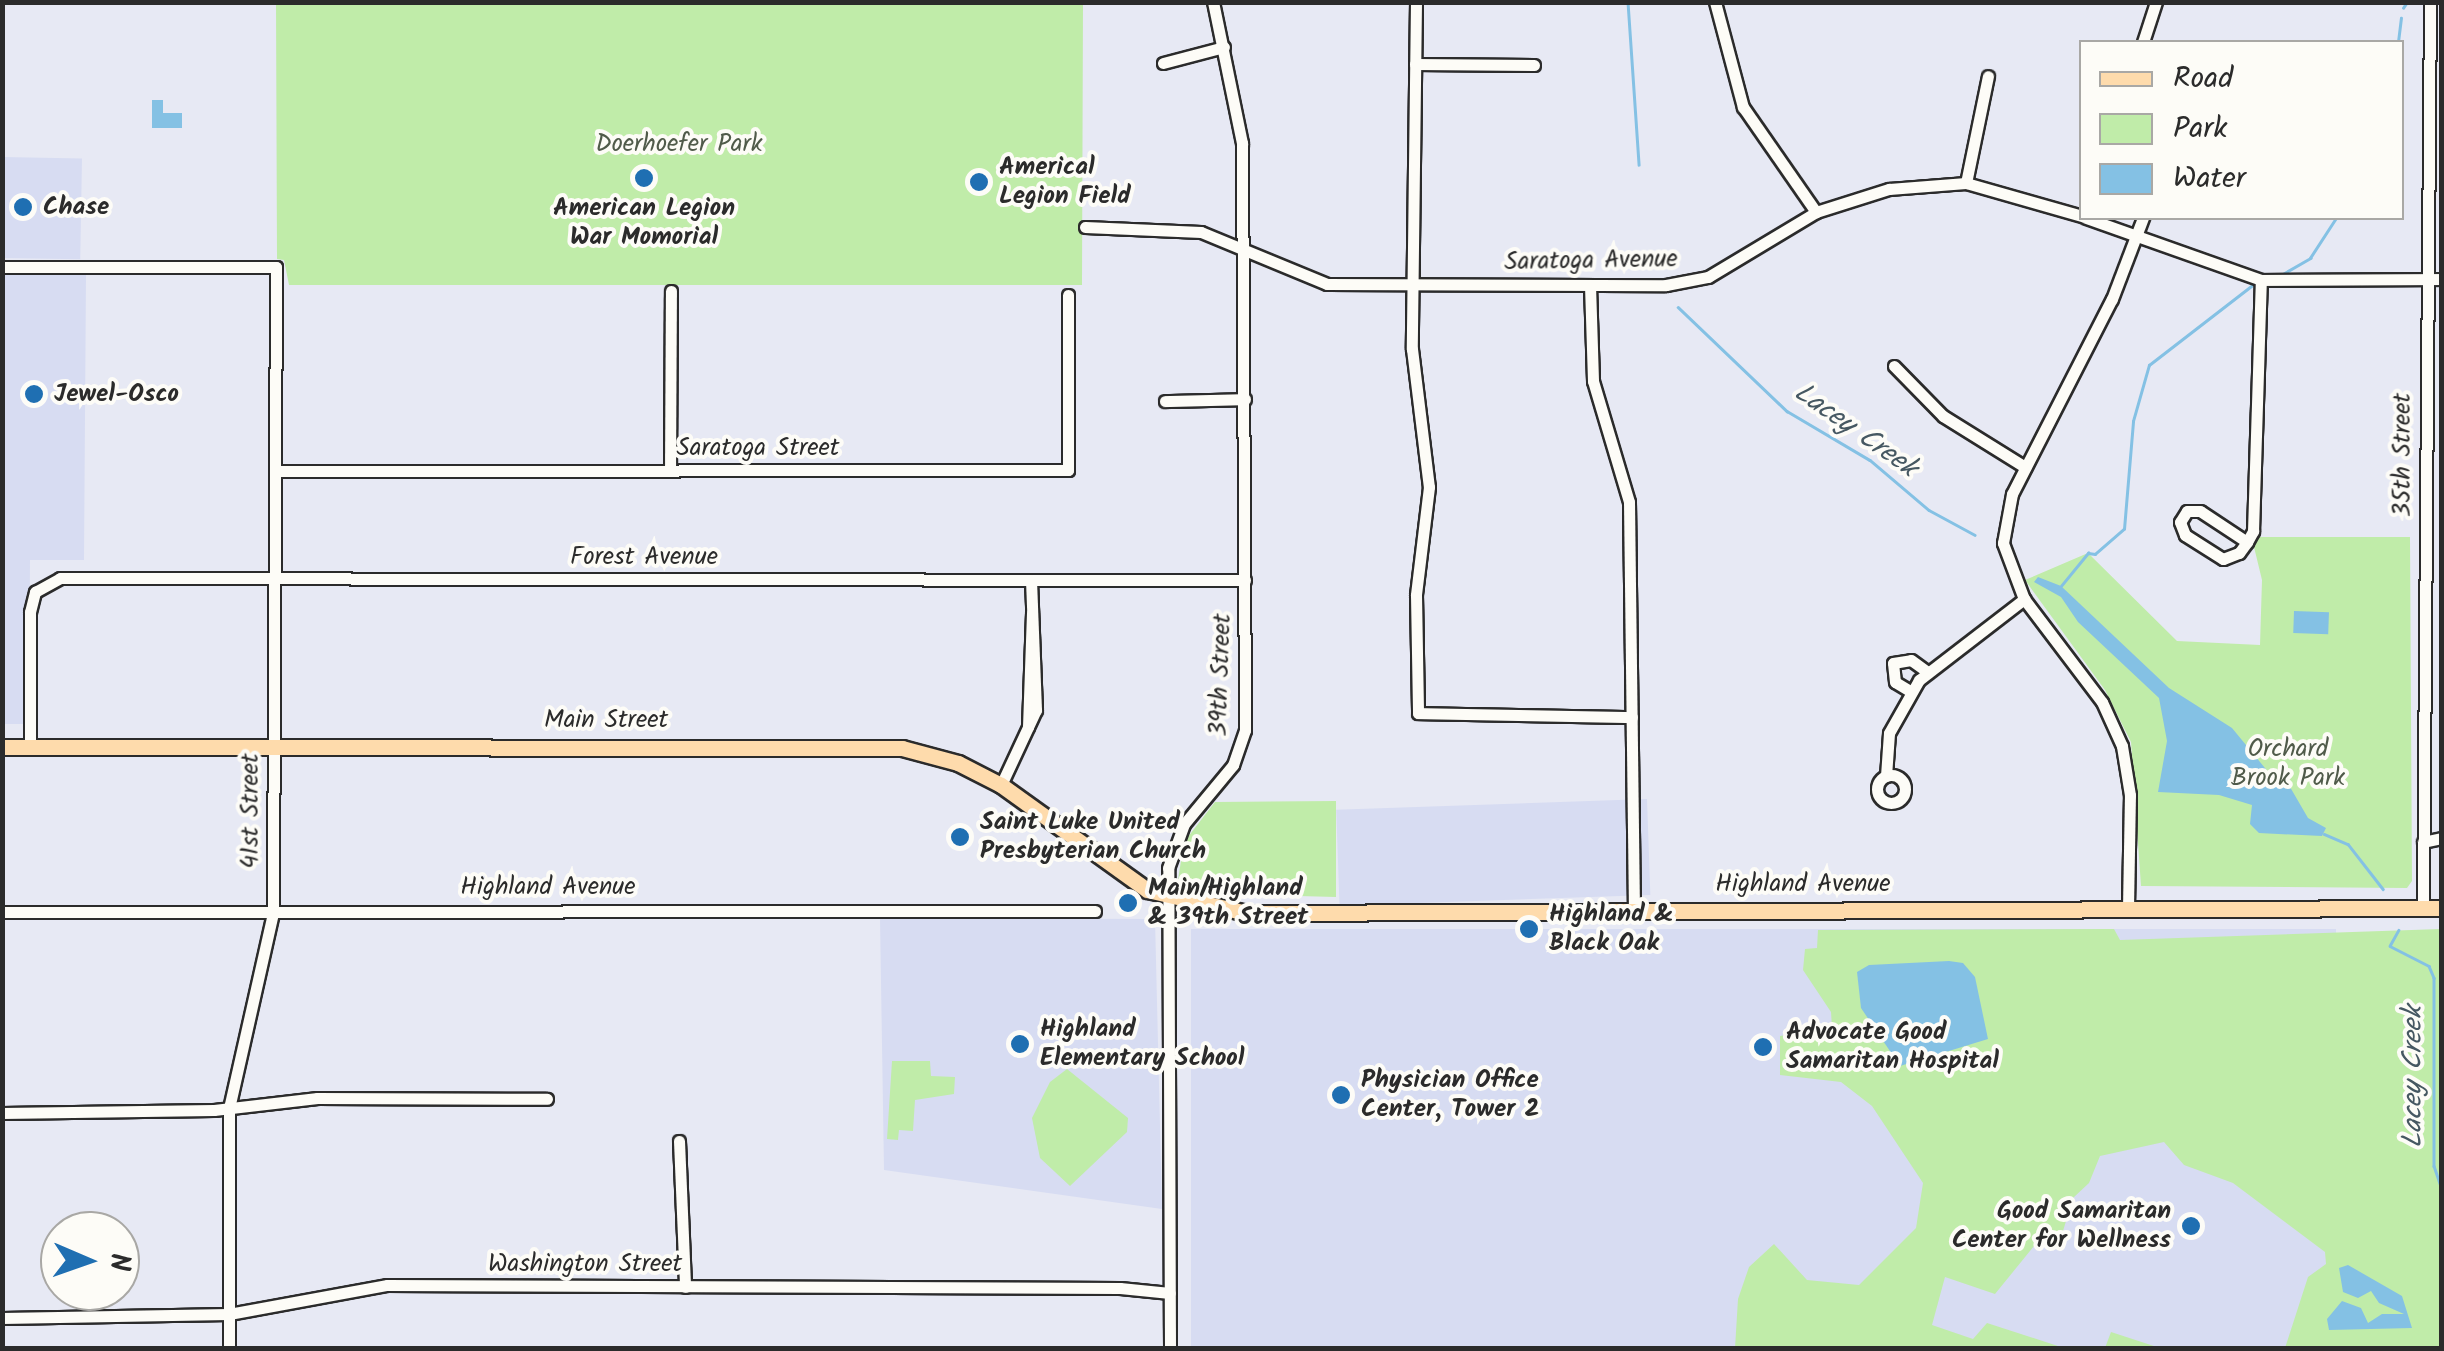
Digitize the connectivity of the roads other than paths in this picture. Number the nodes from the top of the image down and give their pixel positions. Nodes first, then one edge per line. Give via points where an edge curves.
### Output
1 (1214, 2) edge
2 (1416, 2) edge
3 (1715, 2) edge
4 (2156, 2) edge
5 (2430, 2) edge
6 (2144, 40) edge
7 (1224, 47) junction
8 (1163, 63) dead end
9 (1415, 64) junction
10 (1534, 65) dead end
11 (1988, 76) dead end
12 (1966, 183) junction
13 (1816, 212) junction
14 (2079, 216) edge
15 (2093, 220) edge
16 (2141, 220) edge
17 (1085, 227) dead end
18 (2136, 235) junction
19 (1243, 249) junction
20 (2, 267) edge
21 (2261, 280) junction
22 (2427, 280) junction
23 (2442, 280) edge
24 (1413, 284) junction
25 (1590, 284) junction
26 (671, 291) dead end
27 (1068, 296) dead end
28 (1894, 366) dead end
29 (1244, 399) junction
30 (1165, 401) dead end
31 (2025, 467) junction
32 (670, 471) junction
33 (275, 472) junction
34 (2247, 542) junction
35 (274, 580) junction
36 (1032, 580) junction
37 (1245, 580) junction
38 (2024, 599) junction
39 (1926, 671) junction
40 (1910, 691) junction
41 (1632, 717) junction
42 (274, 745) junction
43 (2, 747) edge
44 (30, 747) junction
45 (1886, 776) dead end
46 (1001, 785) junction
47 (2442, 838) edge
48 (2423, 842) junction
49 (1166, 898) junction
50 (2128, 908) junction
51 (2422, 908) junction
52 (2442, 908) edge
53 (1634, 910) junction
54 (1094, 911) dead end
55 (2, 912) edge
56 (274, 913) junction
57 (546, 1099) dead end
58 (229, 1108) junction
59 (2, 1112) edge
60 (679, 1141) dead end
61 (685, 1287) junction
62 (1170, 1293) junction
63 (228, 1314) junction
64 (2, 1318) edge
65 (229, 1348) edge
66 (1170, 1348) edge

1 - 7 street, 39th Street
2 - 9 street
3 - 13 street via 1742,107
4 - 6 street
5 - 22 street, 35th Street
7 - 8 street
7 - 19 street, 39th Street via 1240,126
9 - 10 street
9 - 24 street
11 - 12 street
12 - 13 street, Saratoga Avenue via 1889,188
12 - 14 street, Saratoga Avenue
13 - 25 street, Saratoga Avenue via 1708,278
15 - 18 street, Saratoga Avenue
16 - 18 street
17 - 19 street, Saratoga Avenue via 1189,229
18 - 21 street, Saratoga Avenue
18 - 31 street via 2112,299
19 - 24 street, Saratoga Avenue via 1327,284
19 - 29 street, 39th Street
20 - 33 street, 41st Street via 276,268
21 - 22 street, Saratoga Avenue
21 - 34 street via 2258,501
22 - 23 street, Saratoga Avenue
22 - 48 street, 35th Street
24 - 25 street, Saratoga Avenue
24 - 41 street via 1414,380 1429,486 1416,595 1418,713
25 - 41 street via 1593,381 1629,502
26 - 32 street
27 - 32 street, Saratoga Street via 1068,470
28 - 31 street via 1944,416
29 - 30 street
29 - 37 street, 39th Street
31 - 38 street via 2006,511 2003,542
32 - 33 street, Saratoga Street
33 - 35 street, 41st Street
34 - 34 street via 2200,511 2187,510 2180,522 2185,535 2216,557 2232,558
35 - 36 street, Forest Avenue
35 - 42 street, 41st Street
35 - 44 street, Forest Avenue via 44,582 30,612
36 - 37 street, Forest Avenue
36 - 46 street via 1037,677 1031,730
37 - 49 street, 39th Street via 1242,746 1184,824
38 - 39 street
38 - 50 street via 2102,702 2122,746 2130,779
39 - 40 street
39 - 40 street via 1911,660 1893,663 1895,682
40 - 45 street via 1889,733
41 - 53 street
42 - 44 main road, Main Street
42 - 46 main road, Main Street via 885,746 941,756
42 - 56 street, 41st Street
43 - 44 main road, Main Street
46 - 49 main road, Main Street via 1106,866
47 - 48 street
48 - 51 street, 35th Street
49 - 53 main road, Highland Avenue via 1265,914
49 - 62 street, 39th Street
50 - 51 main road, Highland Avenue
50 - 53 main road, Highland Avenue
51 - 52 main road, Highland Avenue
54 - 56 street, Highland Avenue
55 - 56 street, Highland Avenue
56 - 58 street, 41st Street
57 - 58 street via 317,1098
58 - 59 street
58 - 63 street, 41st Street
60 - 61 street
61 - 62 street, Washington Street
61 - 63 street, Washington Street via 372,1286
62 - 66 street, 39th Street
63 - 64 street, Washington Street
63 - 65 street, 41st Street

